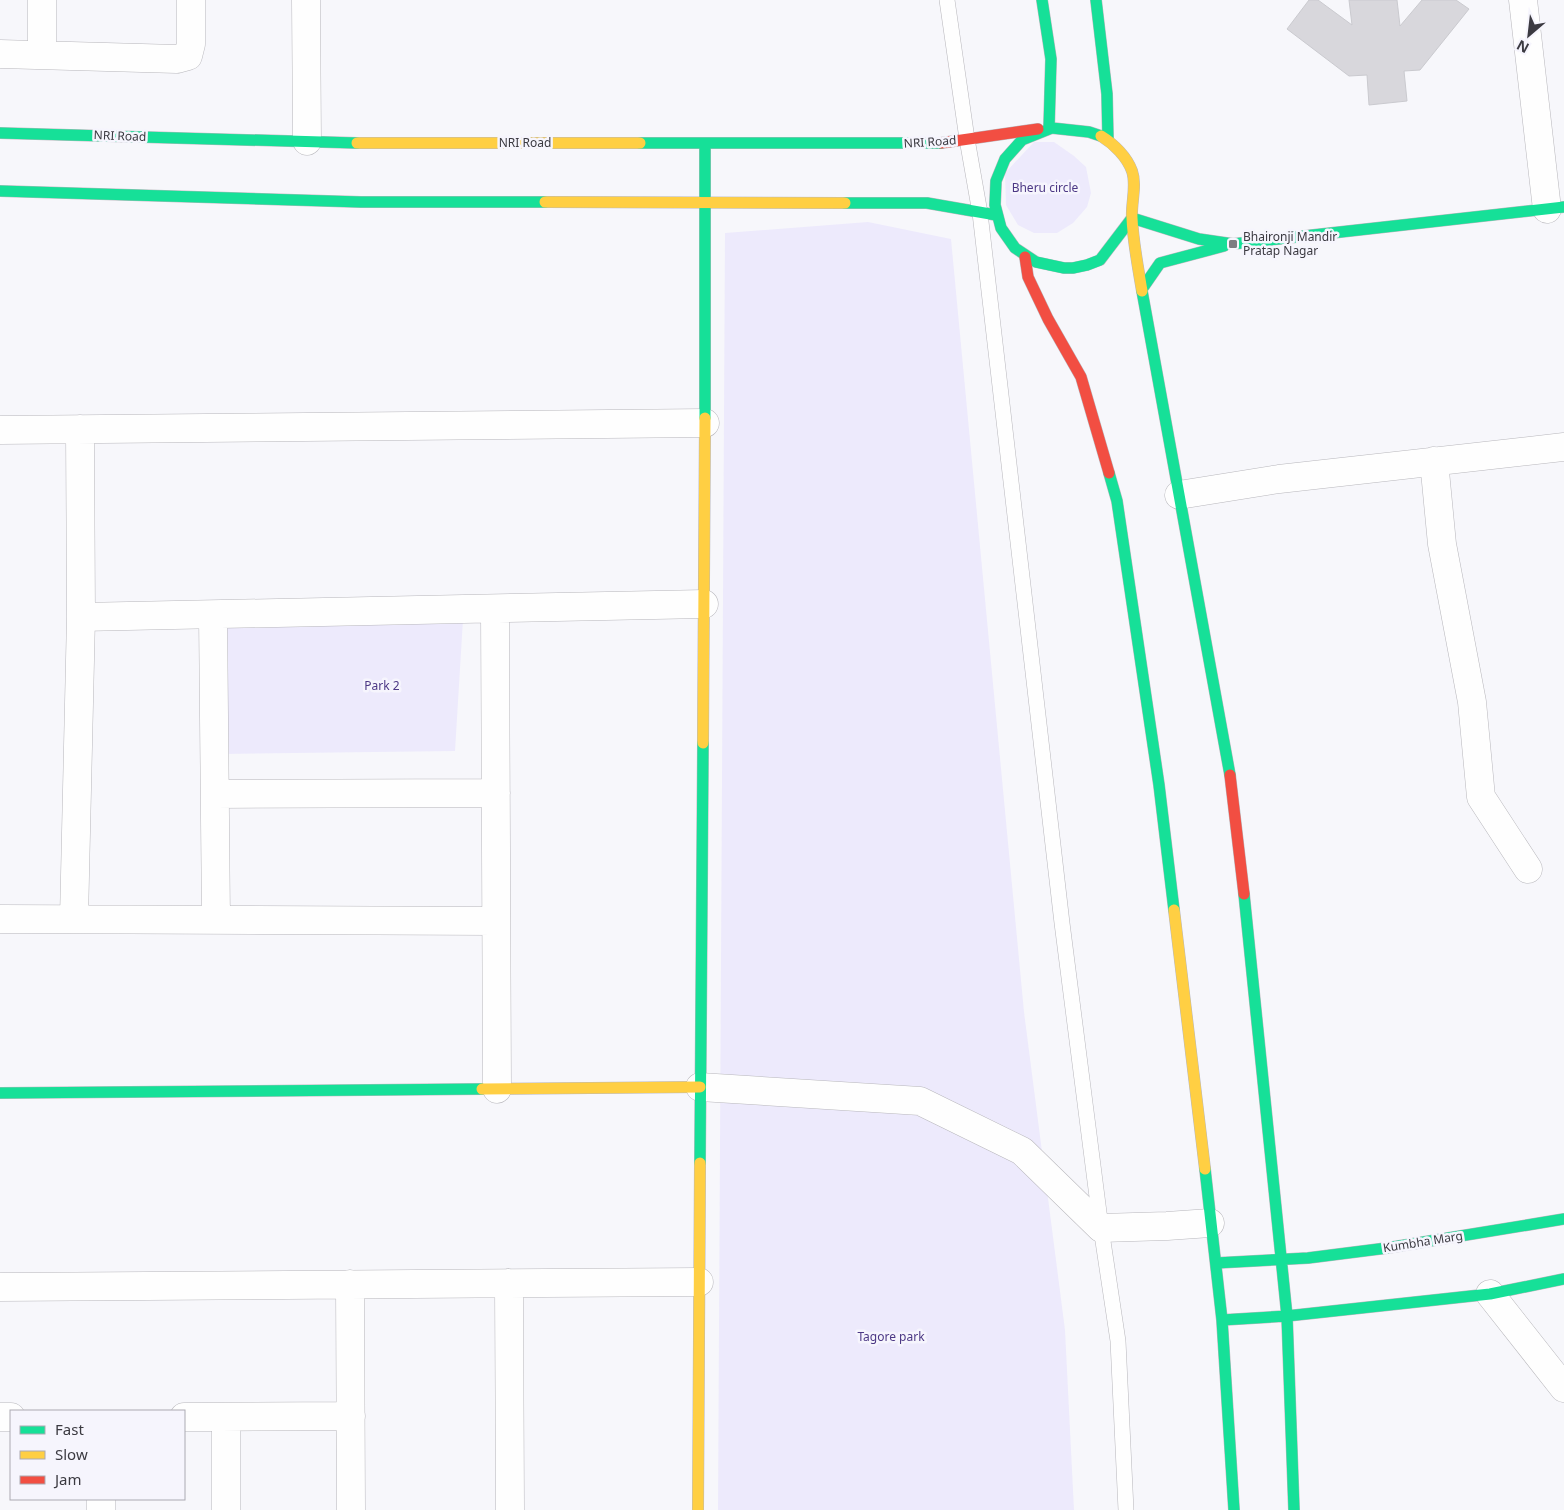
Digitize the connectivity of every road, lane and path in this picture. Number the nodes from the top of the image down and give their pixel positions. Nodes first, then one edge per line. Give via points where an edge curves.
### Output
1 (42, 0) edge
2 (191, 0) edge
3 (306, 0) edge
4 (947, 0) edge
5 (1042, 0) edge
6 (1096, 0) edge
7 (1523, 0) edge
8 (0, 54) edge
9 (42, 55) junction
10 (1050, 128) junction
11 (0, 133) edge
12 (967, 139) junction
13 (1108, 140) junction
14 (307, 141) junction
15 (705, 144) junction
16 (0, 191) edge
17 (706, 202) junction
18 (1556, 208) edge
19 (980, 213) junction
20 (996, 215) junction
21 (1132, 218) junction
22 (1233, 244) junction
23 (1025, 257) junction
24 (1142, 289) junction
25 (705, 423) junction
26 (0, 430) edge
27 (80, 430) junction
28 (1564, 447) edge
29 (1434, 461) junction
30 (1179, 494) junction
31 (704, 604) junction
32 (495, 609) junction
33 (213, 615) junction
34 (81, 617) junction
35 (496, 793) junction
36 (215, 794) junction
37 (1528, 870) dead end
38 (0, 919) edge
39 (74, 919) junction
40 (216, 920) junction
41 (496, 921) junction
42 (700, 1087) junction
43 (497, 1089) junction
44 (0, 1093) edge
45 (1564, 1219) edge
46 (1210, 1222) junction
47 (1101, 1228) junction
48 (1280, 1260) junction
49 (1216, 1263) junction
50 (1564, 1279) edge
51 (699, 1282) junction
52 (509, 1283) junction
53 (350, 1284) junction
54 (0, 1287) edge
55 (1490, 1294) junction
56 (1287, 1316) junction
57 (1222, 1320) junction
58 (1564, 1388) edge
59 (226, 1416) junction
60 (350, 1416) junction
61 (185, 1417) edge
62 (226, 1510) edge
63 (351, 1510) edge
64 (510, 1510) edge
65 (698, 1510) edge
66 (1126, 1510) edge
67 (1234, 1510) edge
68 (1294, 1510) edge

1 - 9 street
2 - 9 street via 188,56 177,59
3 - 14 street
4 - 12 lane
5 - 10 street via 1051,59
6 - 13 street via 1107,94
7 - 18 street
8 - 9 street
10 - 12 street, NRI Road
10 - 13 street via 1094,132
10 - 20 street via 1023,139 1004,160 994,187
11 - 14 street, NRI Road
12 - 15 street, NRI Road via 933,144
12 - 19 lane
13 - 21 street via 1132,173
14 - 15 street, NRI Road
15 - 17 street
16 - 17 street via 361,202
17 - 19 street via 927,203
17 - 25 street
18 - 22 street
19 - 20 street
19 - 47 lane via 1062,922
20 - 23 street via 1006,239
21 - 22 street via 1199,238
21 - 23 street via 1101,260 1076,268 1050,268
21 - 24 street
22 - 24 street via 1160,263
23 - 46 street via 1028,277 1081,377 1117,501 1159,785
24 - 30 street
25 - 27 street
25 - 31 street
26 - 27 street
27 - 34 street
28 - 29 street
29 - 30 street
29 - 37 street via 1442,544 1472,702 1481,798
30 - 48 street via 1233,791
31 - 32 street
31 - 42 street
32 - 33 street
32 - 35 street
33 - 34 street
33 - 36 street
34 - 39 street
35 - 36 street
35 - 41 street
36 - 40 street
38 - 39 street
39 - 40 street
40 - 41 street
41 - 43 street
42 - 43 street
42 - 47 street via 920,1101 1022,1151
42 - 51 street
43 - 44 street
45 - 48 street, Kumbha Marg via 1387,1248
46 - 47 street
46 - 49 street
47 - 66 lane via 1118,1341
48 - 49 street, Kumbha Marg
48 - 56 street
49 - 57 street
50 - 55 street
51 - 52 street
51 - 65 street
52 - 53 street
52 - 64 street
53 - 54 street
53 - 60 street
55 - 56 street
55 - 58 street
56 - 57 street
56 - 68 street
57 - 67 street
59 - 60 street
59 - 61 street
59 - 62 street
60 - 63 street

